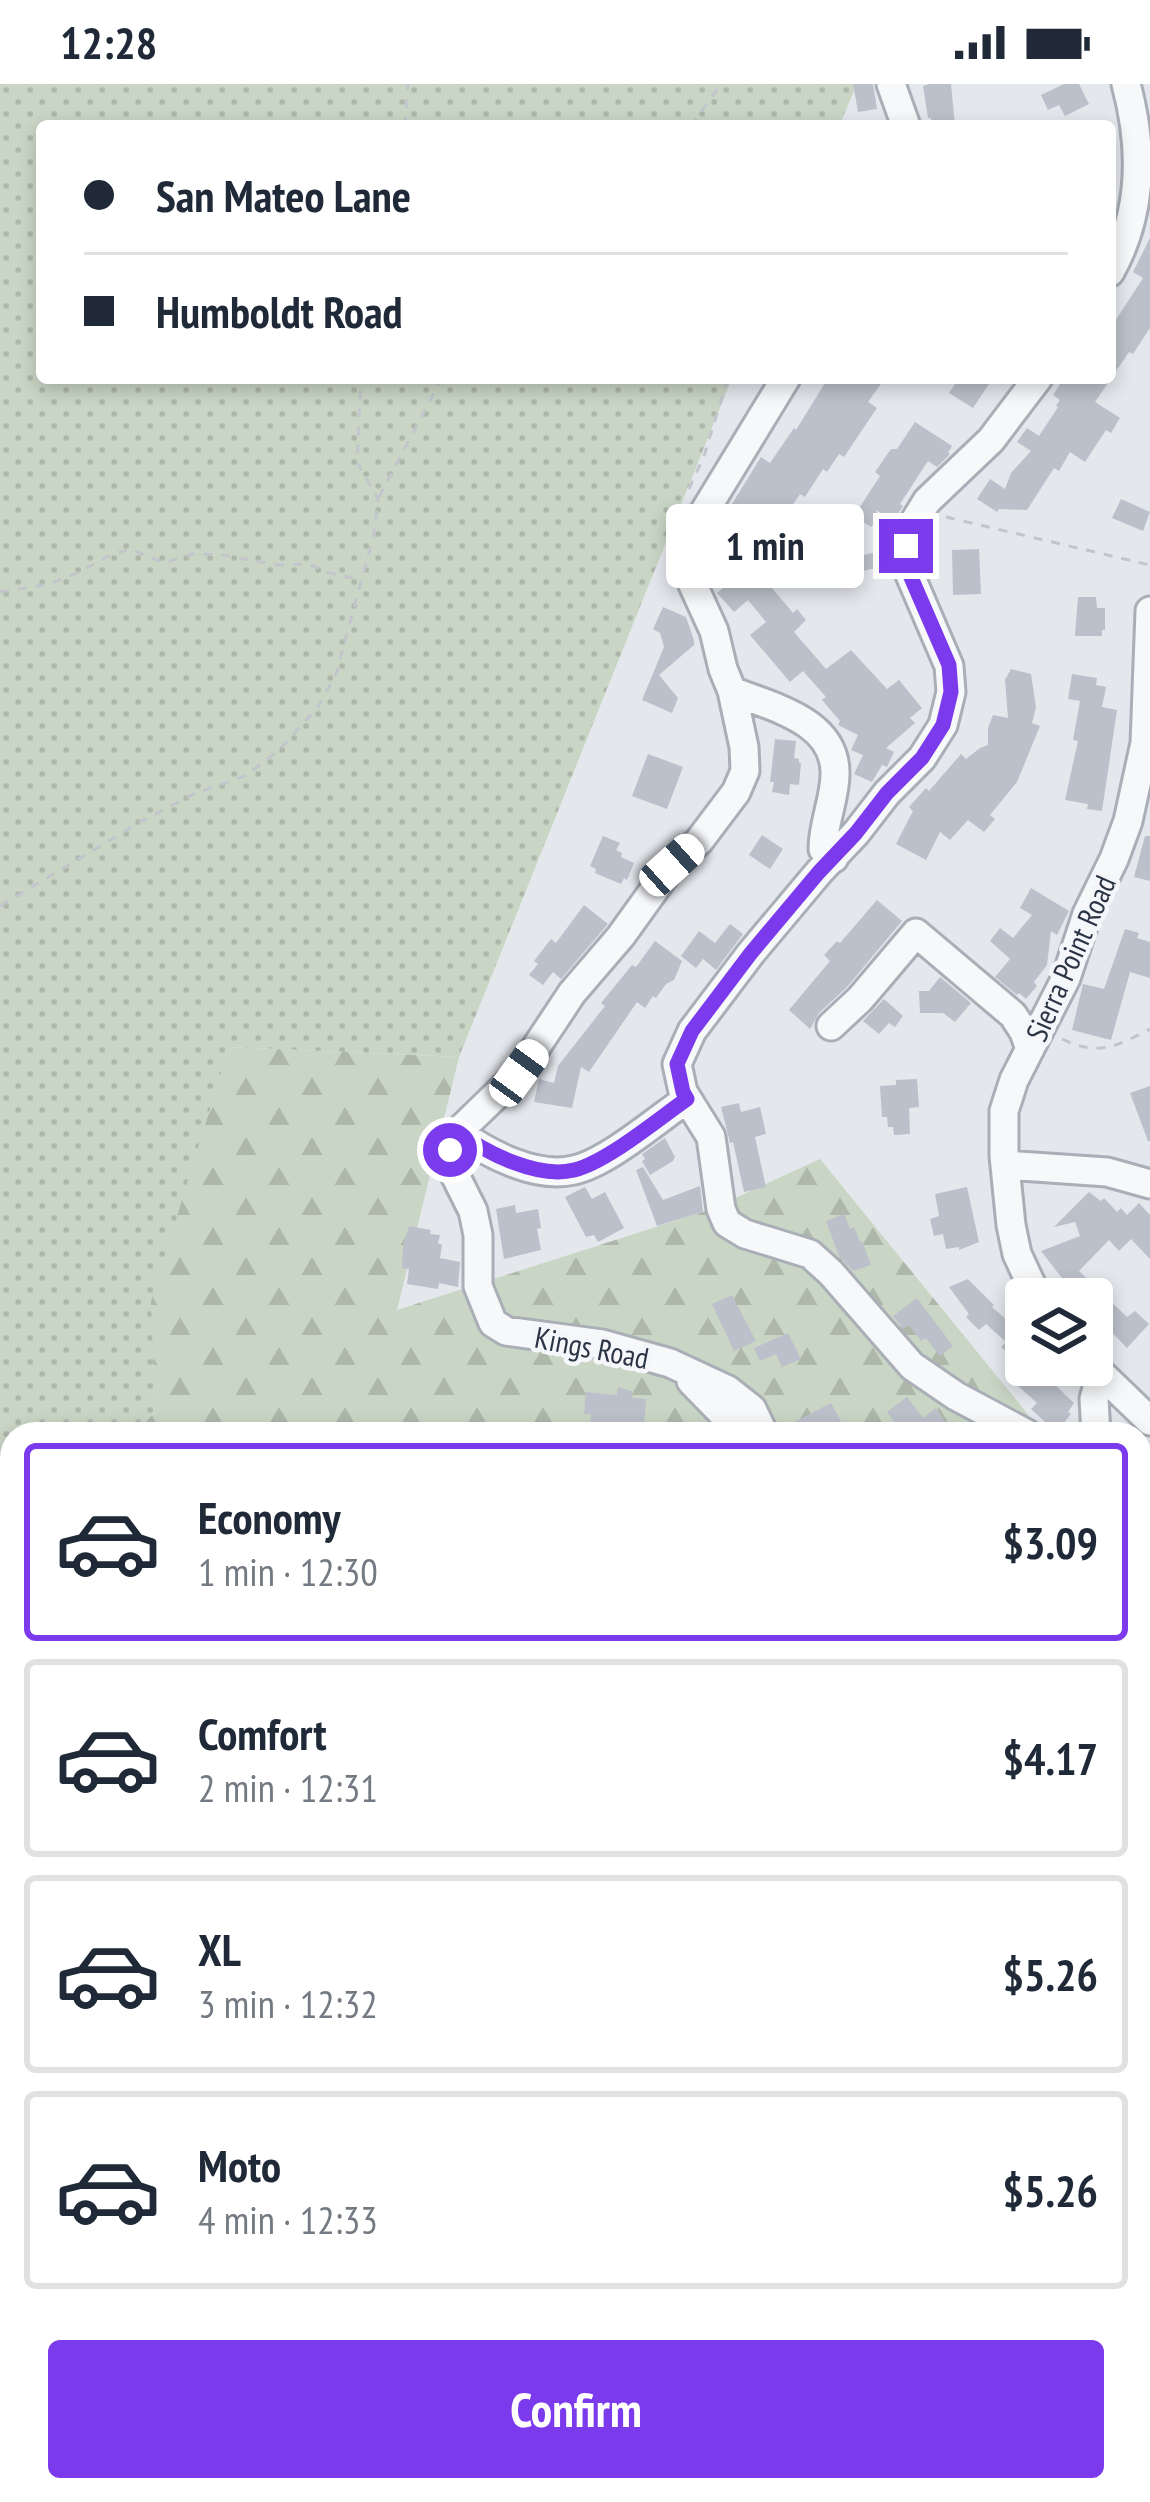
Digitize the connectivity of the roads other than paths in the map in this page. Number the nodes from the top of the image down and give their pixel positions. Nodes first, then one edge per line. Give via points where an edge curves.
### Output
1 (890, 84) edge
2 (1126, 84) edge
3 (904, 120) edge
4 (1116, 258) edge
5 (782, 384) edge
6 (1033, 384) edge
7 (1150, 611) edge
8 (732, 691) junction
9 (834, 858) junction
10 (831, 1026) dead end
11 (1041, 1028) junction
12 (687, 1099) junction
13 (458, 1132) junction
14 (1005, 1166) junction
15 (1150, 1184) edge
16 (1028, 1278) edge
17 (670, 1364) junction
18 (1095, 1386) edge
19 (1113, 1386) edge
20 (1150, 1421) edge
21 (730, 1422) edge
22 (758, 1422) edge
23 (1005, 1422) edge
24 (1095, 1422) edge

1 - 3 street
2 - 4 street via 1138,179
5 - 8 street via 688,547 693,585
6 - 9 street via 913,520 908,566 949,665 947,716 922,758
7 - 11 street, Sierra Point Road via 1145,743 1123,840
8 - 9 street via 806,721 826,741 835,773 823,848
8 - 13 street via 745,772 736,792 572,994 519,1073
9 - 12 street via 686,1042 677,1064
10 - 11 street via 916,933 1013,1015 1033,1016
11 - 14 street, Sierra Point Road via 1004,1111
12 - 13 street via 572,1171 514,1162
12 - 23 street via 711,1137 727,1223 810,1254 912,1366
13 - 17 street, Kings Road via 451,1167 473,1211 478,1286 493,1323
14 - 15 street via 1107,1172
14 - 16 street, Sierra Point Road
17 - 21 street
17 - 22 street, Kings Road via 728,1390
18 - 24 street
19 - 20 street

